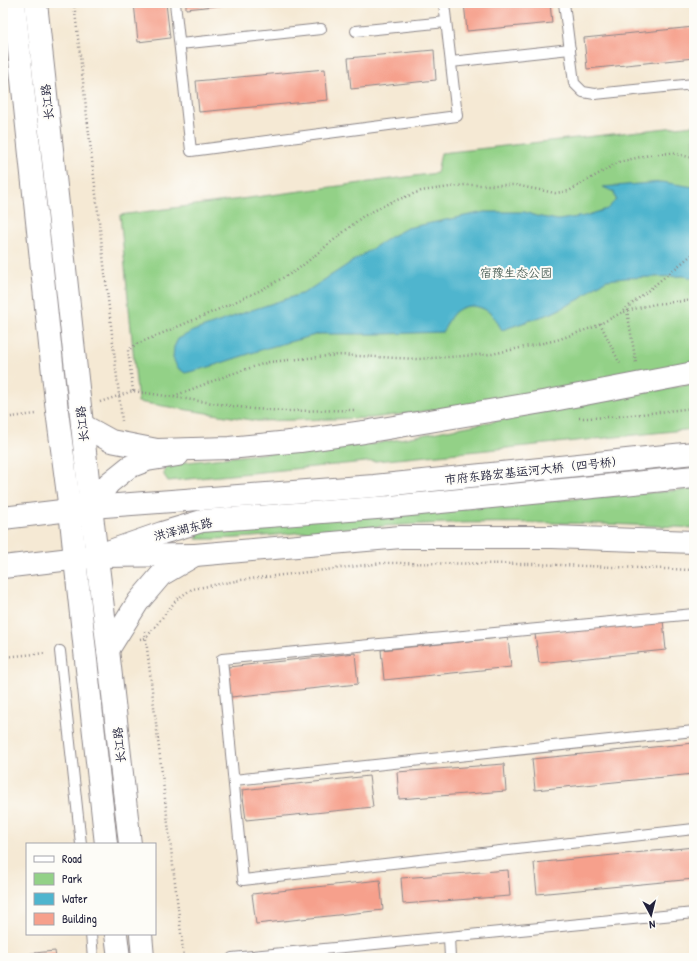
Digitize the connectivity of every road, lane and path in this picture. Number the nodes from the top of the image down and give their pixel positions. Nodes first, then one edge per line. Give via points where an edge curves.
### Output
1 (14, 3) edge
2 (36, 3) edge
3 (74, 3) edge
4 (175, 3) edge
5 (444, 3) edge
6 (565, 3) edge
7 (446, 22) junction
8 (321, 29) dead end
9 (356, 31) dead end
10 (180, 44) junction
11 (570, 49) junction
12 (451, 62) junction
13 (694, 84) edge
14 (694, 158) edge
15 (694, 253) edge
16 (694, 300) edge
17 (627, 310) junction
18 (621, 313) junction
19 (600, 324) junction
20 (637, 369) dead end
21 (624, 372) dead end
22 (694, 373) edge
23 (133, 391) junction
24 (119, 396) junction
25 (173, 397) junction
26 (694, 408) edge
27 (357, 410) dead end
28 (57, 412) junction
29 (81, 417) junction
30 (3, 418) edge
31 (575, 418) dead end
32 (124, 444) junction
33 (229, 448) junction
34 (694, 453) edge
35 (694, 477) edge
36 (374, 486) joint
37 (390, 507) joint
38 (80, 509) junction
39 (3, 518) edge
40 (694, 542) edge
41 (195, 555) junction
42 (96, 556) junction
43 (75, 559) junction
44 (3, 567) edge
45 (694, 570) edge
46 (694, 614) edge
47 (145, 630) dead end
48 (146, 638) junction
49 (108, 650) junction
50 (60, 651) dead end
51 (694, 731) edge
52 (234, 780) junction
53 (694, 829) edge
54 (81, 843) edge
55 (106, 843) edge
56 (130, 843) edge
57 (694, 913) edge
58 (91, 935) edge
59 (116, 935) edge
60 (141, 935) edge
61 (449, 937) junction
62 (93, 958) edge
63 (119, 958) edge
64 (143, 958) edge
65 (184, 958) edge
66 (232, 958) edge
67 (450, 958) edge

1 - 28 main road, 长江路
2 - 29 main road, 长江路
3 - 24 path
4 - 10 lane
5 - 7 lane
6 - 11 lane
7 - 9 lane
7 - 12 lane
8 - 10 lane
10 - 12 lane via 191,151 457,116
11 - 12 lane
11 - 13 lane via 574,83 583,92 595,94
14 - 23 path via 671,152 619,162 569,191 555,192 515,184 465,185 421,191 389,203 362,217 297,270 128,350
15 - 18 path
16 - 17 path
17 - 18 path
17 - 20 path
18 - 19 path
19 - 21 path
19 - 25 path via 557,340 492,354 418,359 338,355 269,362
22 - 33 main road via 364,432
23 - 24 path
23 - 25 path
24 - 29 path
24 - 32 path
25 - 27 path via 252,409
26 - 31 path
28 - 30 path
28 - 38 main road, 长江路
29 - 32 main road via 111,441
29 - 38 main road, 长江路
32 - 33 main road via 157,450
33 - 38 main road via 147,460 129,467
34 - 36 main road, 市府东路宏基运河大桥（四号桥）
35 - 37 main road, 市府东路宏基运河大桥（四号桥）
36 - 38 main road, 洪泽湖东路
37 - 42 main road, 洪泽湖东路 via 202,521 162,532
38 - 39 main road, 洪泽湖东路
38 - 42 main road, 长江路
38 - 43 main road, 长江路
40 - 41 main road via 552,537 401,537
41 - 42 main road
41 - 49 main road via 161,575 138,602
42 - 43 main road, 洪泽湖东路
42 - 49 main road, 长江路
43 - 44 main road, 洪泽湖东路
43 - 55 main road, 长江路
45 - 48 path via 533,564 383,563 241,580 192,589 177,599
46 - 52 lane via 222,659
47 - 48 path
48 - 65 path
49 - 56 main road, 长江路
50 - 54 lane
51 - 52 lane
52 - 53 lane via 243,880
57 - 61 lane
58 - 62 lane
59 - 63 main road
60 - 64 main road
61 - 66 lane
61 - 67 lane

